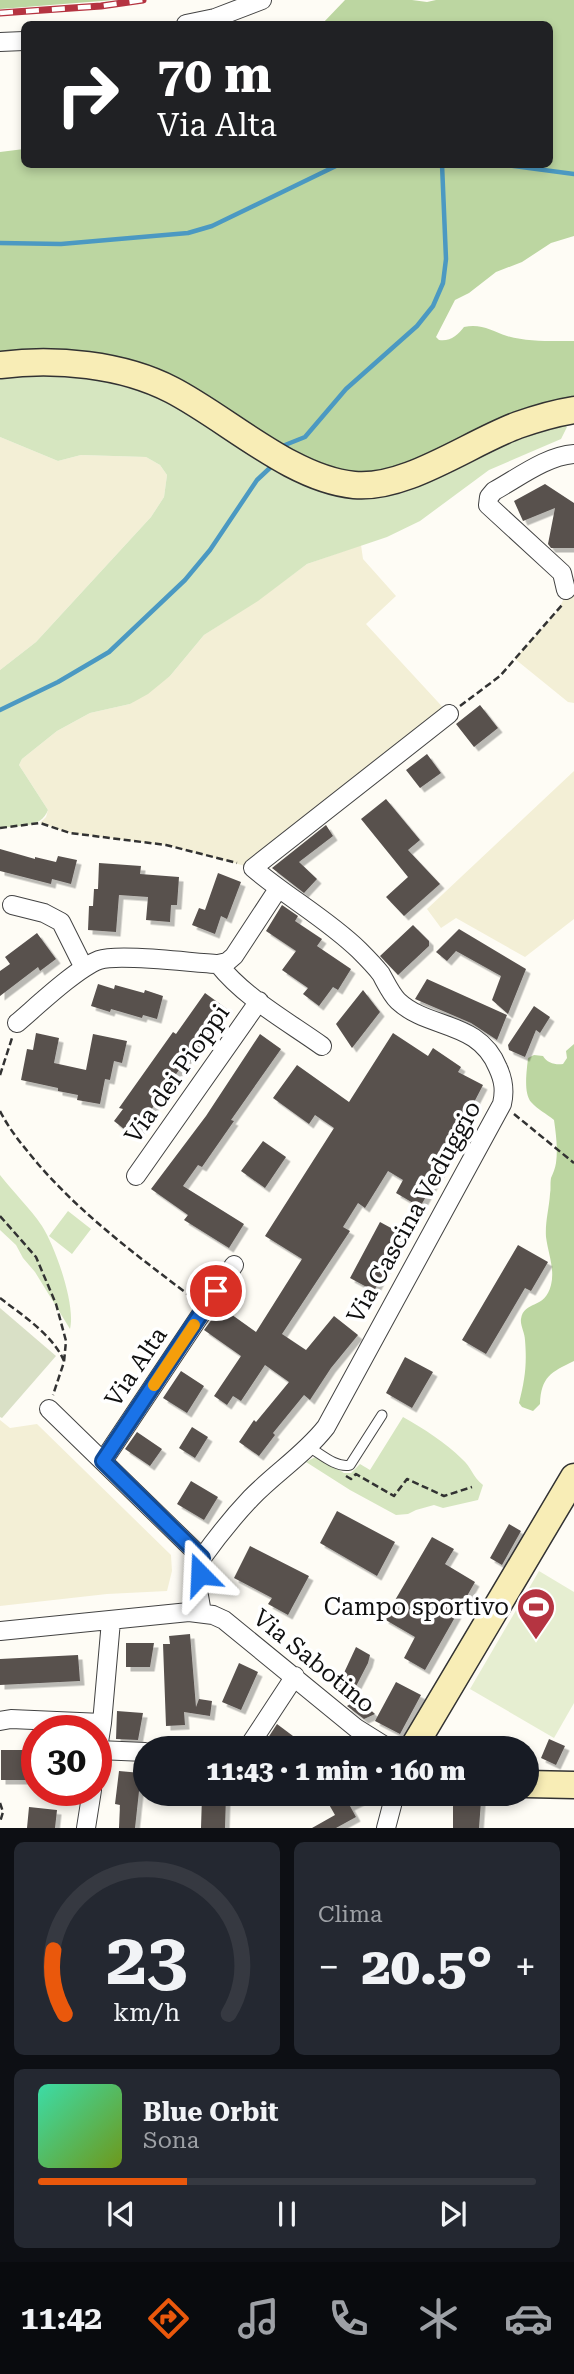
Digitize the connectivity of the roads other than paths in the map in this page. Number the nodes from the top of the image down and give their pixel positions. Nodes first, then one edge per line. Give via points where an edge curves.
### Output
1 (262, 0) edge
2 (200, 21) edge
3 (21, 41) edge
4 (0, 42) edge
5 (0, 365) edge
6 (574, 410) edge
7 (574, 454) edge
8 (566, 594) road end
9 (449, 714) road end
10 (278, 889) junction
11 (12, 905) dead end
12 (218, 964) junction
13 (84, 968) junction
14 (259, 1001) junction
15 (17, 1023) road end
16 (323, 1046) dead end
17 (136, 1176) dead end
18 (234, 1265) dead end
19 (48, 1409) road end
20 (382, 1415) dead end
21 (309, 1447) junction
22 (103, 1461) junction
23 (574, 1477) edge
24 (202, 1558) junction
25 (202, 1613) junction
26 (111, 1621) junction
27 (0, 1631) edge
28 (295, 1676) junction
29 (103, 1715) edge
30 (21, 1719) edge
31 (0, 1721) edge
32 (256, 1736) edge
33 (368, 1736) edge
34 (420, 1736) edge
35 (133, 1753) edge
36 (112, 1754) edge
37 (539, 1784) edge
38 (574, 1785) edge
39 (89, 1806) edge
40 (392, 1806) edge
41 (86, 1828) edge
42 (386, 1828) edge

1 - 2 street
3 - 4 street
5 - 6 main road via 90,366 144,378 302,468 357,485 404,478 517,426
7 - 8 street via 549,461 494,491 488,505 562,573
9 - 10 street, Via Cascina Veduggio via 253,869
10 - 12 street, Via dei Pioppi via 234,956
10 - 21 street, Via Cascina Veduggio via 358,949 398,1002 481,1042 493,1055 504,1094 340,1405
11 - 13 street via 61,922
12 - 13 street, Via dei Pioppi via 123,958 100,959
12 - 14 street, Via dei Pioppi
13 - 15 street, Via dei Pioppi
14 - 16 street, Via dei Pioppi
14 - 17 street, Via dei Pioppi
18 - 22 street, Via Alta
19 - 22 street
20 - 21 lane via 350,1465 338,1464
21 - 24 street, Via Cascina Veduggio via 252,1497
22 - 24 street
23 - 34 main road
24 - 25 street via 198,1590
25 - 26 street, Via Sabotino
25 - 28 street, Via Sabotino via 224,1620
26 - 27 street, Via Sabotino
26 - 29 street
28 - 32 street
28 - 33 street, Via Sabotino
30 - 31 street
35 - 36 street
37 - 38 main road
39 - 41 street
40 - 42 street

